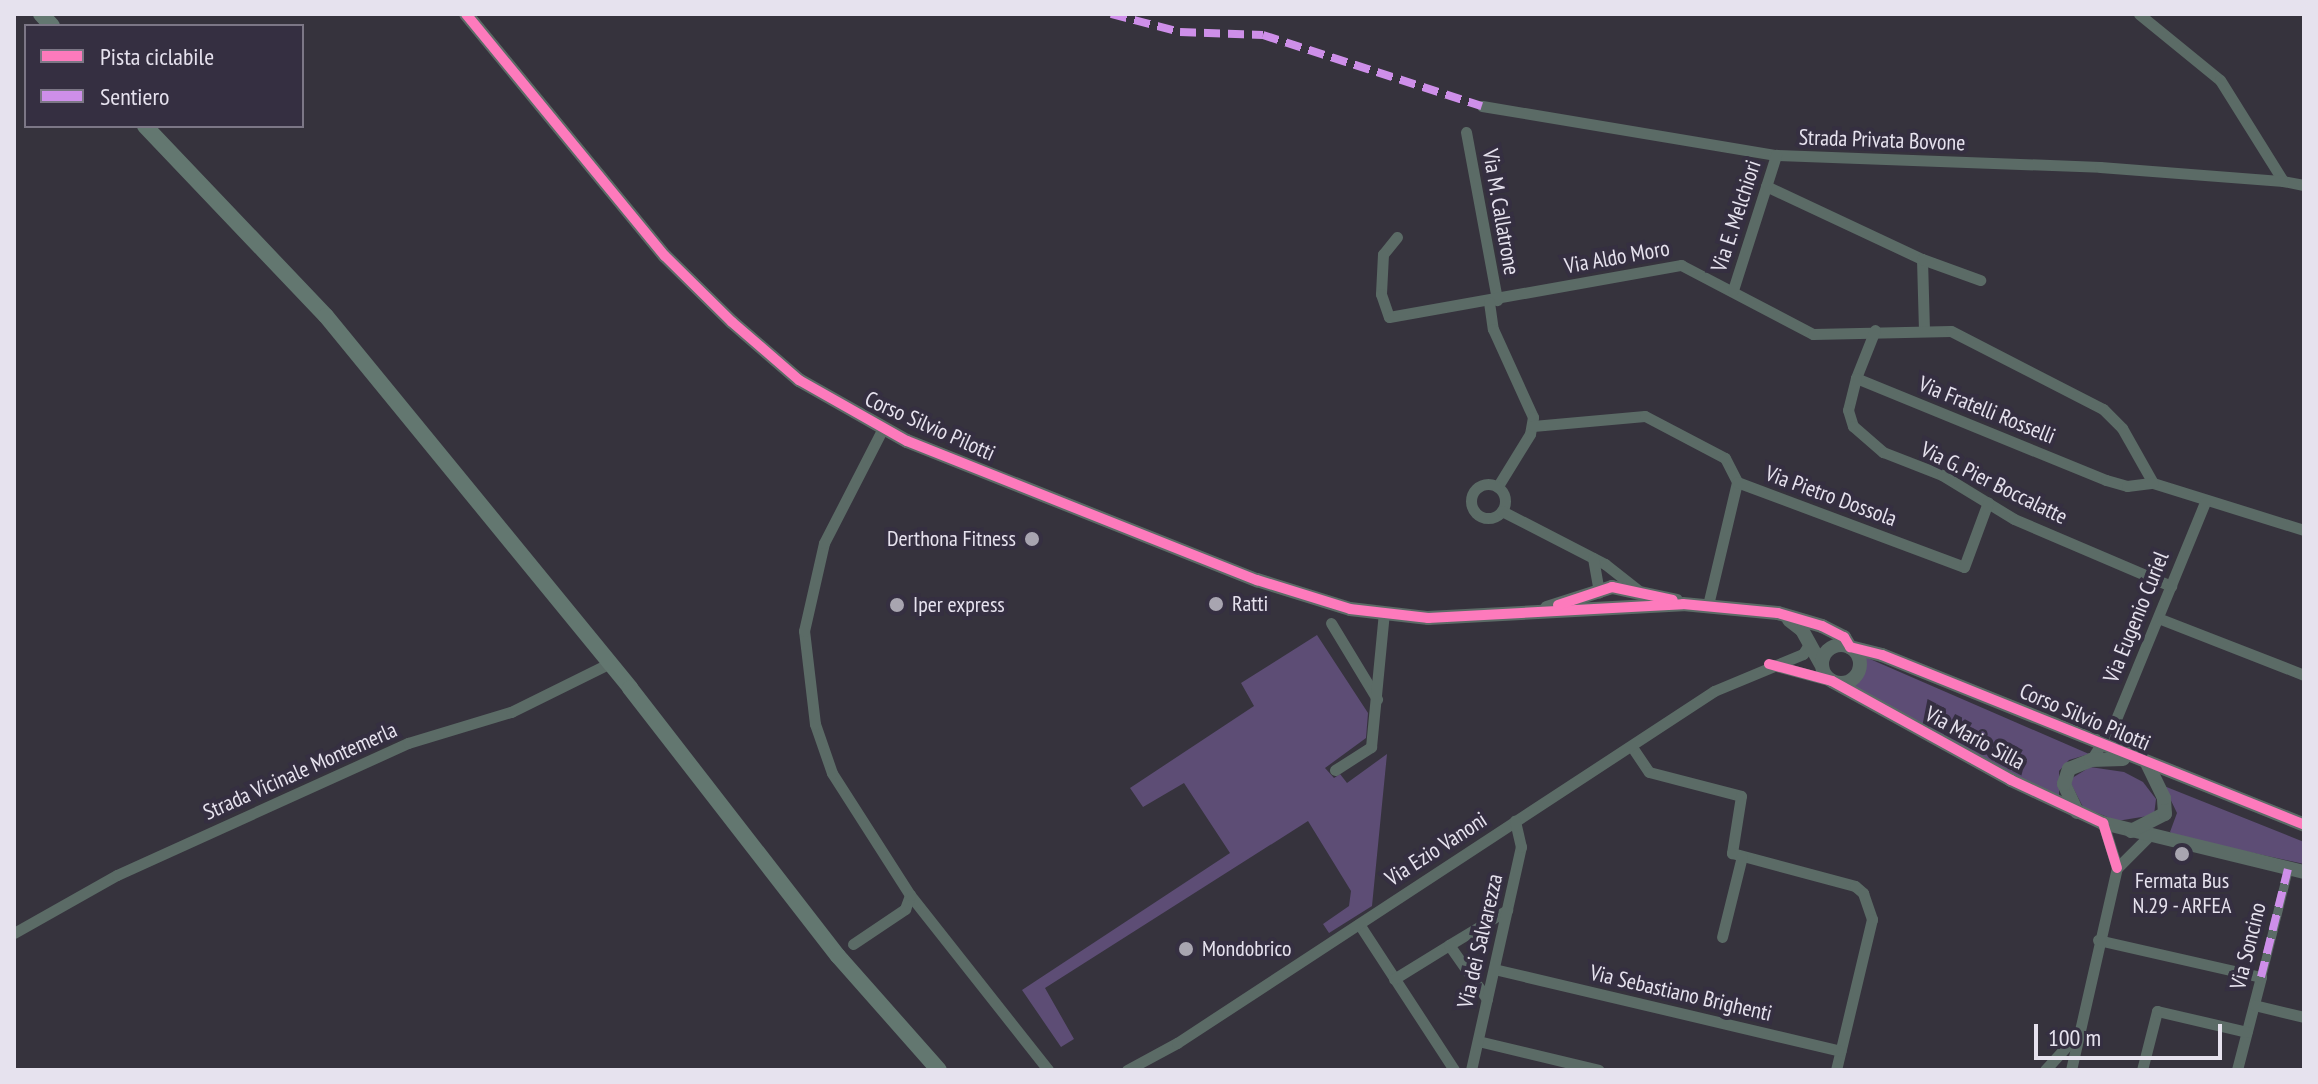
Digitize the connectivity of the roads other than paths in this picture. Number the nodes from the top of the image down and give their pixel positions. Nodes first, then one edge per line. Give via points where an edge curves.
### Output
1 (466, 14) edge
2 (2139, 14) edge
3 (1482, 106) dead end
4 (147, 128) edge
5 (1466, 132) dead end
6 (1776, 155) junction
7 (2283, 181) junction
8 (2304, 185) edge
9 (1766, 186) junction
10 (1397, 237) dead end
11 (1922, 259) junction
12 (1980, 280) dead end
13 (1733, 290) junction
14 (1493, 301) junction
15 (1924, 329) junction
16 (1875, 330) junction
17 (1856, 378) junction
18 (1533, 426) junction
19 (882, 430) junction
20 (1737, 482) junction
21 (2153, 483) junction
22 (1498, 486) junction
23 (1988, 502) junction
24 (2205, 502) junction
25 (1502, 511) junction
26 (2304, 530) edge
27 (1593, 558) junction
28 (2171, 586) junction
29 (1630, 588) junction
30 (1599, 592) junction
31 (1683, 604) junction
32 (1708, 605) junction
33 (1614, 609) junction
34 (1384, 613) junction
35 (1778, 613) junction
36 (1527, 614) junction
37 (2158, 618) junction
38 (1331, 623) dead end
39 (1810, 643) junction
40 (1850, 647) junction
41 (610, 663) junction
42 (1769, 664) junction
43 (1821, 664) junction
44 (2304, 675) edge
45 (1832, 681) junction
46 (1378, 699) junction
47 (2103, 746) junction
48 (1632, 747) junction
49 (2132, 758) junction
50 (2091, 760) junction
51 (2148, 765) junction
52 (1335, 770) dead end
53 (2077, 812) junction
54 (1515, 821) junction
55 (2103, 823) junction
56 (2304, 825) edge
57 (2127, 832) junction
58 (2148, 837) junction
59 (1742, 856) junction
60 (2117, 868) junction
61 (2288, 869) junction
62 (2304, 872) edge
63 (910, 895) junction
64 (1507, 910) junction
65 (1359, 924) junction
66 (14, 933) edge
67 (1722, 937) dead end
68 (2098, 940) junction
69 (853, 944) dead end
70 (1449, 945) junction
71 (1494, 969) junction
72 (2261, 977) junction
73 (1394, 979) junction
74 (1487, 999) junction
75 (2254, 1005) junction
76 (2304, 1017) edge
77 (2247, 1032) junction
78 (2077, 1035) junction
79 (1478, 1041) junction
80 (1840, 1051) junction
81 (937, 1066) edge
82 (1048, 1070) edge
83 (1127, 1070) edge
84 (1454, 1070) edge
85 (1471, 1070) edge
86 (1599, 1070) edge
87 (1836, 1070) edge
88 (2045, 1070) edge
89 (2071, 1070) edge
90 (2142, 1070) edge
91 (2237, 1070) edge

1 - 19 street, Corso Silvio Pilotti via 665,256 799,380
2 - 7 street via 2220,80
3 - 6 street, Strada Privata Bovone
4 - 41 main road via 326,316
5 - 14 street, Via M. Callatrone
6 - 7 street, Strada Privata Bovone via 2100,167
6 - 9 street, Via E. Melchiori
7 - 8 street, Strada Privata Bovone
9 - 11 street
9 - 13 street, Via E. Melchiori
10 - 14 street, Via Aldo Moro via 1383,254 1381,294 1389,317
11 - 12 street
11 - 15 street
13 - 14 street, Via Aldo Moro via 1681,265
13 - 16 street, Via Aldo Moro via 1813,334
14 - 18 street, Via M. Callatrone via 1493,329 1529,404
15 - 16 street, Via Aldo Moro
15 - 21 street, Via Aldo Moro via 1951,331 2103,409 2122,428
16 - 17 street
17 - 21 street, Via Fratelli Rosselli via 2106,480 2127,486
17 - 23 street, Via G. Pier Boccalatte via 1848,410 1865,440
18 - 20 street via 1645,416 1725,458
18 - 22 street
19 - 34 street, Corso Silvio Pilotti via 1257,580 1350,609
19 - 63 street via 824,543 804,631 815,724 832,773
20 - 23 street, Via Pietro Dossola via 1964,567
20 - 32 street, Via Pietro Dossola
21 - 24 street
22 - 25 street via 1505,500
22 - 25 street via 1476,488 1471,504 1482,517
23 - 28 street, Via G. Pier Boccalatte via 2014,519
24 - 26 street
24 - 28 street, Via Eugenio Curiel
25 - 27 street
27 - 29 street
27 - 30 street
28 - 37 street, Via Eugenio Curiel
29 - 30 street, Corso Silvio Pilotti
29 - 31 street, Corso Silvio Pilotti
29 - 33 street
30 - 33 street
30 - 36 street, Corso Silvio Pilotti
31 - 32 street, Corso Silvio Pilotti
31 - 33 street, Corso Silvio Pilotti
32 - 35 street, Corso Silvio Pilotti
33 - 36 street, Corso Silvio Pilotti
34 - 36 street, Corso Silvio Pilotti via 1428,618
34 - 46 street
35 - 39 street via 1802,630
35 - 40 street, Corso Silvio Pilotti via 1822,626 1844,637
37 - 44 street
37 - 47 street, Via Eugenio Curiel
38 - 46 street
39 - 42 street, Via Ezio Vanoni via 1803,654
39 - 43 street
40 - 43 street via 1833,646
40 - 45 street via 1858,655 1859,672 1845,683
40 - 47 street, Corso Silvio Pilotti via 1882,655
41 - 66 street, Strada Vicinale Montemerla via 511,712 408,743 117,875
41 - 81 main road via 838,956
42 - 45 street
42 - 48 street, Via Ezio Vanoni via 1714,691
43 - 45 street
45 - 53 street, Via Mario Silla
46 - 52 street via 1371,747
47 - 49 street, Corso Silvio Pilotti
47 - 50 street, Via Eugenio Curiel
48 - 54 street, Via Ezio Vanoni
48 - 59 street via 1649,772 1741,796 1729,848
49 - 50 street
49 - 51 street, Corso Silvio Pilotti
50 - 53 street via 2075,763 2065,775 2065,791
51 - 56 street, Corso Silvio Pilotti
51 - 57 street via 2164,798 2165,814
53 - 55 street, Via Mario Silla
54 - 64 street, Via dei Salvarezza via 1521,847
54 - 65 street, Via Ezio Vanoni
55 - 57 street, Via Mario Silla
55 - 60 street
57 - 58 street, Via Mario Silla
58 - 60 street
58 - 61 street, Via Mario Silla
59 - 67 street
59 - 80 street via 1855,886 1868,902 1872,919
60 - 68 street
61 - 62 street, Via Mario Silla
61 - 72 street, Via Soncino
63 - 69 street via 905,909
63 - 82 street
64 - 70 street
64 - 71 street, Via dei Salvarezza
65 - 73 street
65 - 83 street, Via Ezio Vanoni
68 - 72 street
68 - 78 street
70 - 73 street
70 - 74 street
71 - 74 street, Via dei Salvarezza
71 - 80 street, Via Sebastiano Brighenti
72 - 75 street, Via Soncino
73 - 84 street
74 - 79 street, Via dei Salvarezza
75 - 76 street
75 - 77 street, Via Soncino
77 - 90 street via 2157,1011
77 - 91 street, Via Soncino
78 - 88 street
78 - 89 street
79 - 85 street, Via dei Salvarezza
79 - 86 street
80 - 87 street

